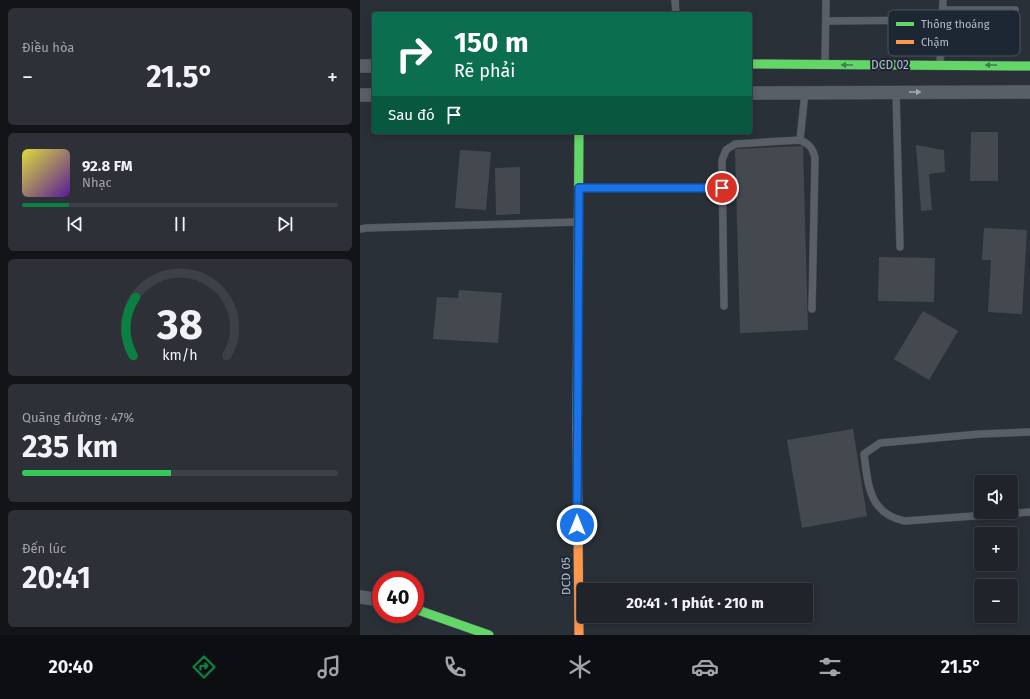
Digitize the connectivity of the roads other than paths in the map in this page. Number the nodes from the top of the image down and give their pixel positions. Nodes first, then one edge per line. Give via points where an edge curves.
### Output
1 (675, 0) edge
2 (826, 0) edge
3 (943, 0) edge
4 (943, 10) joint
5 (1015, 10) dead end
6 (676, 12) edge
7 (888, 20) edge
8 (826, 21) junction
9 (940, 56) edge
10 (752, 64) edge
11 (825, 65) junction
12 (940, 65) junction
13 (360, 66) edge
14 (372, 66) edge
15 (1030, 66) edge
16 (752, 92) edge
17 (805, 92) junction
18 (896, 92) junction
19 (1030, 92) edge
20 (360, 95) edge
21 (372, 95) edge
22 (579, 134) edge
23 (800, 140) junction
24 (579, 188) junction
25 (722, 188) junction
26 (579, 222) junction
27 (360, 229) edge
28 (900, 247) dead end
29 (724, 306) dead end
30 (812, 309) dead end
31 (1030, 432) edge
32 (1030, 512) edge
33 (360, 597) edge
34 (372, 599) edge
35 (424, 612) edge
36 (489, 635) edge
37 (579, 635) edge

1 - 6 lane
2 - 8 lane
3 - 4 lane
4 - 5 lane
7 - 8 lane
8 - 11 lane
9 - 12 lane
10 - 11 street, DCD 02
12 -> 11 street, DCD 02
15 -> 12 street, DCD 02
13 - 14 street
16 - 17 street
17 - 18 street
17 - 23 lane
18 -> 19 street
18 - 28 lane
20 - 21 street
22 - 24 street, DCD 05
23 - 25 lane via 735,144 726,150 722,160
23 - 30 lane via 808,143 814,150 815,158
24 - 25 lane
24 - 26 street, DCD 05
25 - 29 lane
26 - 27 lane
26 - 37 street, DCD 05
31 - 32 lane via 880,443 864,454 868,488 880,510 891,519 905,521
33 - 34 street
35 - 36 street

